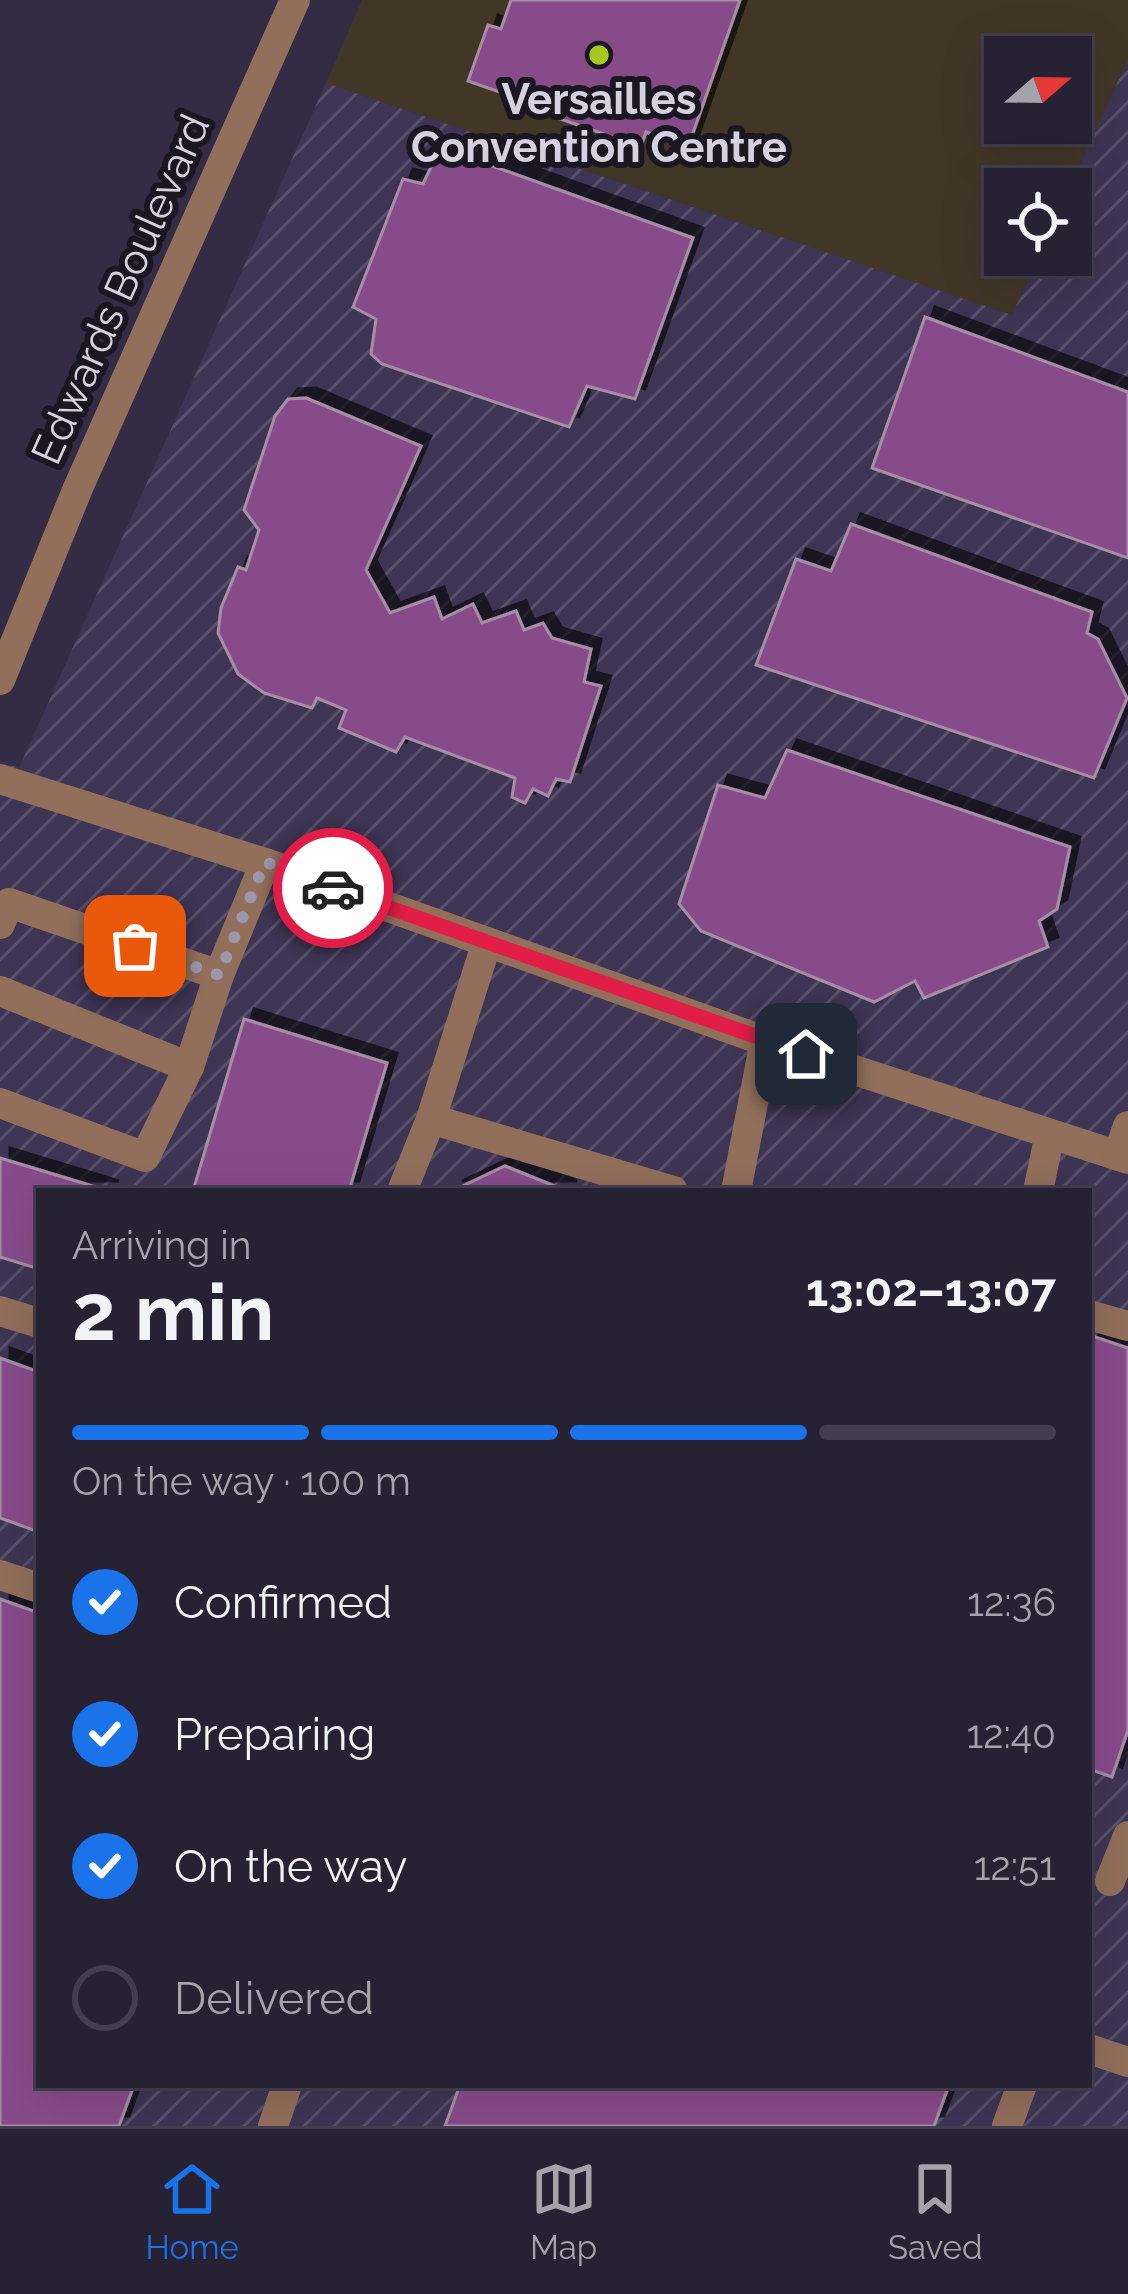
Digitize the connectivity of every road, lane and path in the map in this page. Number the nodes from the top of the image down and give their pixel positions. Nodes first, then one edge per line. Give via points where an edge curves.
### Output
1 (295, 0) edge
2 (0, 680) edge
3 (0, 778) edge
4 (265, 862) junction
5 (0, 924) edge
6 (486, 945) junction
7 (219, 975) junction
8 (0, 991) edge
9 (765, 1041) junction
10 (190, 1067) junction
11 (0, 1103) edge
12 (430, 1119) junction
13 (1050, 1134) junction
14 (1124, 1146) edge
15 (402, 1188) edge
16 (663, 1188) edge
17 (737, 1188) edge
18 (1039, 1188) edge
19 (0, 1311) edge
20 (1092, 1316) edge
21 (36, 1322) edge
22 (1128, 1326) edge
23 (0, 1575) edge
24 (36, 1587) edge
25 (1128, 1836) edge
26 (1109, 1880) edge
27 (1092, 2050) edge
28 (1128, 2062) edge
29 (285, 2088) edge
30 (1021, 2088) edge
31 (273, 2126) edge
32 (1007, 2126) edge

1 - 2 street, Edwards Boulevard
3 - 4 street
4 - 6 street
4 - 7 street
5 - 7 street via 9,903
6 - 9 street
6 - 12 street
7 - 10 street
8 - 10 street
9 - 13 street
9 - 17 street
10 - 11 street via 145,1156
12 - 15 street
12 - 16 street
13 - 14 street
13 - 18 street
19 - 21 street
20 - 22 street
23 - 24 street
25 - 26 street
27 - 28 street
29 - 31 street
30 - 32 street

